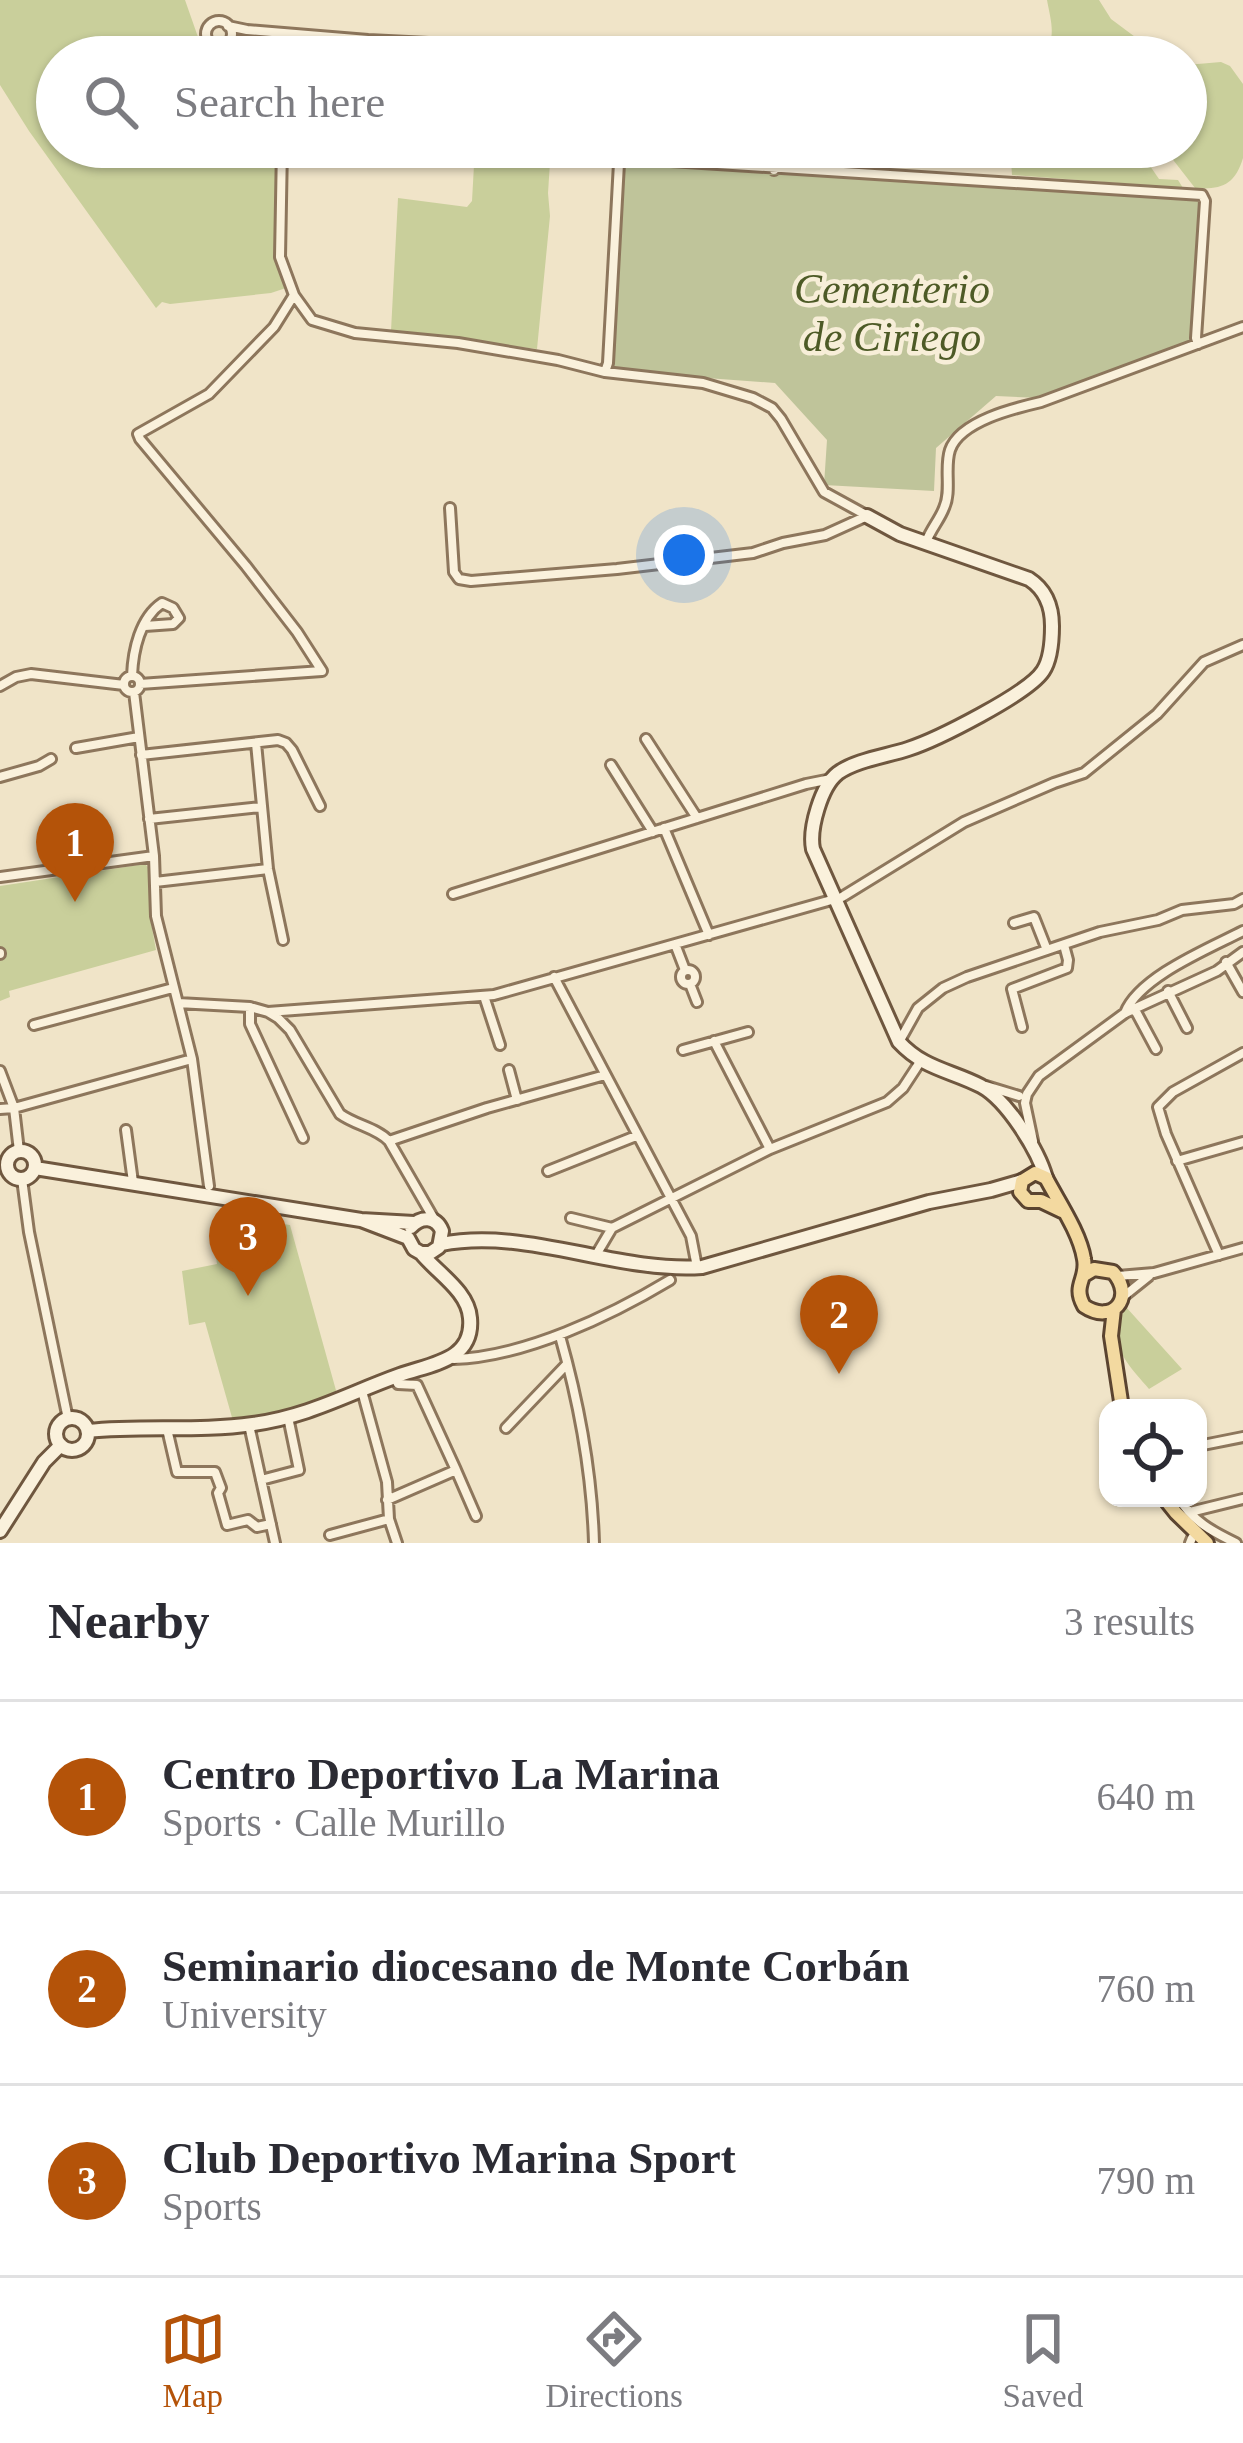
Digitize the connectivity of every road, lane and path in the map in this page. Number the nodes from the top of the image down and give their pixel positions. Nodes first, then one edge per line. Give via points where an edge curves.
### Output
1 (228, 26) junction
2 (247, 30) junction
3 (207, 36) edge
4 (229, 36) edge
5 (235, 36) edge
6 (320, 36) edge
7 (282, 168) edge
8 (620, 168) edge
9 (746, 168) edge
10 (774, 170) joint
11 (294, 295) junction
12 (1243, 327) edge
13 (1198, 344) junction
14 (605, 373) junction
15 (947, 495) junction
16 (933, 505) dead end
17 (450, 508) dead end
18 (867, 516) junction
19 (926, 542) junction
20 (145, 626) dead end
21 (1243, 644) edge
22 (132, 676) junction
23 (0, 686) edge
24 (124, 686) junction
25 (137, 688) junction
26 (139, 737) junction
27 (646, 739) dead end
28 (256, 743) junction
29 (76, 748) dead end
30 (141, 755) junction
31 (51, 759) dead end
32 (610, 765) dead end
33 (0, 776) edge
34 (832, 779) junction
35 (806, 784) junction
36 (824, 795) junction
37 (262, 806) junction
38 (320, 806) dead end
39 (697, 818) junction
40 (149, 820) junction
41 (664, 828) junction
42 (652, 832) junction
43 (154, 856) junction
44 (268, 869) junction
45 (0, 877) edge
46 (155, 882) junction
47 (453, 894) dead end
48 (835, 899) junction
49 (1243, 899) edge
50 (1014, 923) dead end
51 (1243, 931) edge
52 (709, 935) junction
53 (1229, 938) junction
54 (283, 940) dead end
55 (675, 944) junction
56 (1064, 945) junction
57 (1047, 950) junction
58 (1241, 953) edge
59 (1226, 962) junction
60 (554, 977) junction
61 (173, 988) junction
62 (1168, 992) junction
63 (1243, 992) edge
64 (484, 996) junction
65 (697, 1002) dead end
66 (178, 1003) junction
67 (250, 1007) junction
68 (1130, 1010) junction
69 (296, 1011) junction
70 (268, 1012) junction
71 (34, 1025) dead end
72 (287, 1026) junction
73 (1022, 1027) dead end
74 (1187, 1028) dead end
75 (748, 1032) dead end
76 (714, 1041) junction
77 (898, 1042) junction
78 (500, 1045) dead end
79 (1156, 1049) dead end
80 (683, 1050) dead end
81 (1243, 1053) edge
82 (192, 1059) junction
83 (920, 1061) junction
84 (509, 1070) dead end
85 (0, 1071) edge
86 (604, 1075) junction
87 (978, 1084) junction
88 (518, 1100) junction
89 (1022, 1100) junction
90 (1001, 1103) junction
91 (14, 1108) junction
92 (0, 1109) edge
93 (1012, 1118) junction
94 (126, 1130) dead end
95 (637, 1136) junction
96 (303, 1138) dead end
97 (389, 1142) junction
98 (1243, 1142) edge
99 (770, 1149) junction
100 (1034, 1150) junction
101 (19, 1151) junction
102 (1177, 1160) junction
103 (4, 1163) edge
104 (35, 1168) junction
105 (548, 1172) dead end
106 (1026, 1178) junction
107 (22, 1179) junction
108 (1048, 1183) junction
109 (134, 1184) junction
110 (209, 1186) dead end
111 (991, 1190) junction
112 (1022, 1196) junction
113 (670, 1198) junction
114 (1041, 1201) junction
115 (1062, 1211) junction
116 (571, 1218) dead end
117 (361, 1220) junction
118 (427, 1222) junction
119 (612, 1228) junction
120 (1077, 1236) junction
121 (408, 1238) junction
122 (487, 1240) junction
123 (1243, 1248) edge
124 (432, 1249) junction
125 (1219, 1255) junction
126 (596, 1256) junction
127 (700, 1267) junction
128 (1102, 1268) junction
129 (1154, 1273) junction
130 (1084, 1276) junction
131 (1118, 1276) junction
132 (670, 1280) dead end
133 (1118, 1303) junction
134 (1093, 1312) junction
135 (560, 1336) junction
136 (461, 1352) junction
137 (496, 1352) junction
138 (568, 1364) junction
139 (394, 1377) junction
140 (362, 1391) junction
141 (1117, 1399) edge
142 (1118, 1399) edge
143 (288, 1418) junction
144 (68, 1419) junction
145 (249, 1425) junction
146 (167, 1428) junction
147 (506, 1428) dead end
148 (88, 1431) junction
149 (1243, 1437) edge
150 (1207, 1444) edge
151 (61, 1445) junction
152 (456, 1470) junction
153 (261, 1480) junction
154 (1243, 1499) edge
155 (387, 1500) junction
156 (1167, 1507) edge
157 (1169, 1507) edge
158 (1185, 1507) edge
159 (1188, 1512) junction
160 (476, 1516) dead end
161 (389, 1519) junction
162 (271, 1524) junction
163 (0, 1531) edge
164 (330, 1535) dead end
165 (1193, 1541) edge
166 (275, 1543) edge
167 (397, 1543) edge
168 (594, 1543) edge
169 (1208, 1543) edge
170 (1236, 1543) edge

1 - 2 street
1 - 3 street via 218,20
1 - 4 street
2 - 5 street
2 - 6 street
7 - 11 street via 280,257
8 - 14 street
9 - 10 street
10 - 13 street via 1202,195
11 - 14 street via 312,320 336,329
11 - 25 street via 209,394 138,434 322,671
12 - 13 street
13 - 15 street via 971,427 950,450
14 - 18 street via 703,383 764,403 790,430 824,492
15 - 16 street
15 - 19 street
17 - 18 street via 452,565 459,579 471,580 753,553
18 - 19 main road
19 - 34 main road via 1037,584 1051,611 1047,664 1036,680 938,738
20 - 22 street
21 - 48 street via 1204,662 1157,714 1084,772 964,822
22 - 24 street
22 - 25 street
23 - 24 street via 31,674
24 - 25 street
25 - 26 street
26 - 29 street
26 - 30 street
27 - 39 street
28 - 30 street
28 - 37 street
28 - 38 street via 286,742
30 - 40 street
31 - 33 street
32 - 42 street
34 - 35 street
34 - 36 main road
35 - 36 street
35 - 39 street
36 - 48 main road via 811,841
37 - 40 street
37 - 44 street
39 - 41 street
40 - 43 street
41 - 42 street
41 - 52 street
42 - 47 street
43 - 45 street
43 - 46 street
44 - 46 street
44 - 54 street
46 - 61 street
48 - 52 street
48 - 77 main road
49 - 56 street
50 - 57 street via 1034,917
51 - 53 street
52 - 55 street
53 - 58 street
53 - 68 street via 1153,977
55 - 60 street
55 - 65 street via 686,970 681,979
56 - 57 street
56 - 73 street via 1067,968 1012,988
57 - 77 street via 943,988 918,1008
58 - 59 street
59 - 62 street
59 - 63 street
60 - 64 street
60 - 86 street
61 - 66 street
61 - 71 street
62 - 68 street
62 - 74 street
64 - 69 street
64 - 78 street
66 - 67 street
66 - 82 street
67 - 70 street
67 - 96 street via 250,1024
68 - 79 street
68 - 89 street via 1051,1065
69 - 70 street
69 - 72 street
70 - 72 street
72 - 97 street via 340,1114
75 - 76 street
76 - 80 street
76 - 99 street
77 - 83 main road
81 - 102 street via 1158,1107
82 - 91 street
82 - 110 street
83 - 87 main road
83 - 99 street via 887,1102
84 - 88 street
85 - 91 street
86 - 88 street
86 - 95 street
87 - 89 street
87 - 90 main road
88 - 97 street
89 - 90 street
89 - 93 street
89 - 100 street
90 - 93 main road
91 - 92 street
91 - 101 street
93 - 100 main road
94 - 109 street
95 - 105 street
95 - 113 street
97 - 118 street
98 - 102 street
99 - 113 street
100 - 106 main road
100 - 108 main road
101 - 103 main road
101 - 104 main road via 32,1155
102 - 125 street
103 - 107 main road
104 - 107 main road
104 - 109 main road
106 - 108 main road via 1036,1173
106 - 111 main road
106 - 112 main road
107 - 144 street
108 - 114 main road
108 - 115 main road
109 - 117 main road
111 - 112 main road
111 - 127 main road
112 - 114 main road
113 - 119 street
113 - 127 street
114 - 115 main road
115 - 120 main road
116 - 119 street
117 - 118 main road
117 - 121 main road
118 - 121 main road
118 - 122 main road
118 - 124 main road
119 - 126 street
120 - 128 main road
120 - 130 main road
121 - 124 main road via 414,1249
122 - 124 main road
122 - 126 main road
123 - 125 street
124 - 136 main road via 470,1317
125 - 129 street
126 - 127 main road
128 - 130 main road
128 - 131 main road
129 - 131 street
129 - 133 street
130 - 134 main road via 1078,1296
131 - 133 main road
132 - 135 street
133 - 134 main road
133 - 142 main road via 1111,1336
134 - 141 main road
135 - 137 street
135 - 138 street
136 - 137 street
136 - 137 street
136 - 139 main road
138 - 147 street
138 - 168 street via 593,1492
139 - 140 main road
139 - 152 street via 417,1385
140 - 143 main road
140 - 155 street
143 - 145 main road
143 - 153 street via 299,1470
144 - 148 main road
144 - 151 main road via 57,1430
145 - 146 main road
145 - 153 street
146 - 148 main road
146 - 162 street via 177,1472 214,1472 227,1525
148 - 151 main road via 80,1448
149 - 150 street
151 - 163 main road
152 - 155 street
152 - 160 street
153 - 162 street
154 - 159 street
155 - 161 street
156 - 165 main road
157 - 169 main road
158 - 159 street
159 - 170 street
161 - 164 street
161 - 167 street
162 - 166 street

